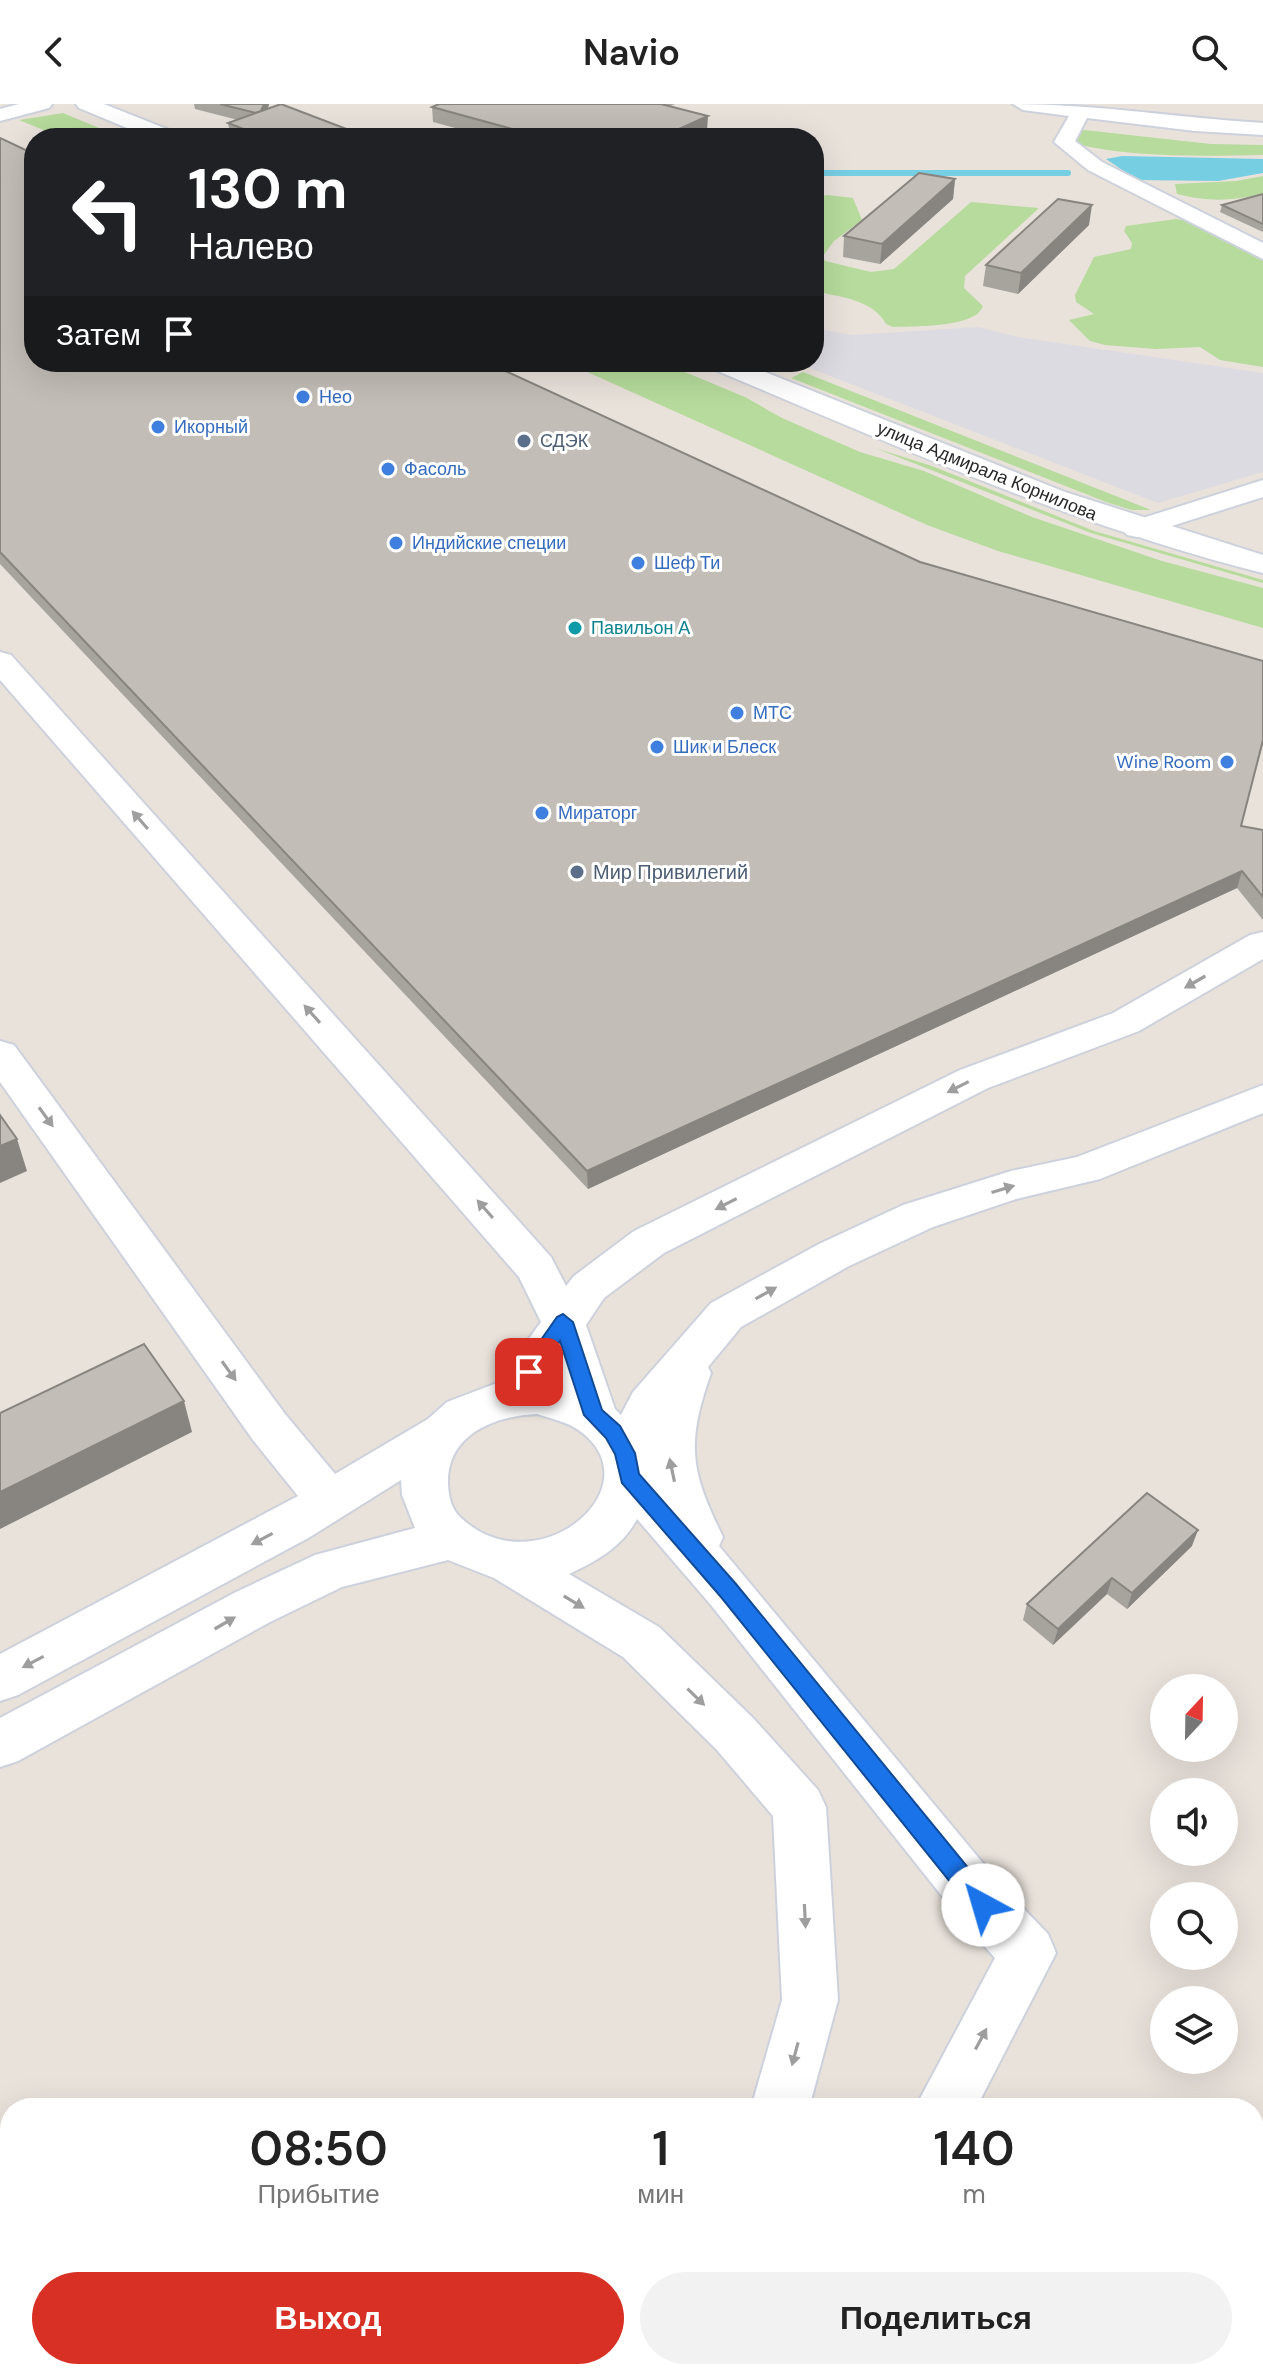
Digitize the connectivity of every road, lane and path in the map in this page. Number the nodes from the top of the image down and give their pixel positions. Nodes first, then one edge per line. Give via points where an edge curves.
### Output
1 (24, 104) edge
2 (42, 104) edge
3 (86, 104) edge
4 (1023, 104) edge
5 (0, 112) edge
6 (1080, 113) junction
7 (145, 128) edge
8 (1263, 129) edge
9 (1263, 252) edge
10 (742, 372) edge
11 (1263, 488) edge
12 (1137, 529) junction
13 (1263, 564) edge
14 (0, 661) edge
15 (1263, 943) edge
16 (0, 1054) edge
17 (1263, 1098) edge
18 (726, 1315) junction
19 (563, 1322) junction
20 (512, 1397) junction
21 (594, 1415) junction
22 (443, 1432) junction
23 (627, 1465) junction
24 (330, 1501) junction
25 (452, 1539) junction
26 (508, 1562) junction
27 (728, 1590) junction
28 (0, 1679) edge
29 (0, 1744) edge
30 (783, 2098) edge
31 (949, 2098) edge

1 - 5 street
2 - 5 street
3 - 7 main road
4 - 6 street
6 - 8 street
6 - 9 street via 1064,142 1095,166
10 - 12 main road, улица Адмирала Корнилова
11 - 12 street
12 - 13 main road, улица Адмирала Корнилова
19 -> 14 street via 536,1268
15 -> 19 street via 1126,1022 974,1079 649,1242 589,1287
16 -> 24 street via 269,1427
18 -> 17 street via 918,1216 1086,1169
18 - 23 street via 649,1405
27 -> 18 street via 669,1468 671,1424 684,1385 699,1349
19 - 20 street
19 - 21 street
20 - 21 street via 566,1401
20 - 22 street via 462,1416
21 - 23 street via 613,1432
22 - 24 street
22 - 25 street via 423,1475 434,1519
23 - 26 street via 625,1501 592,1542 538,1562
23 - 27 street
24 -> 28 street
25 - 26 street via 477,1554
29 -> 25 street via 332,1569
26 -> 30 street via 641,1642 735,1734 799,1807 810,2000
31 -> 27 street via 1028,1953 983,1905

